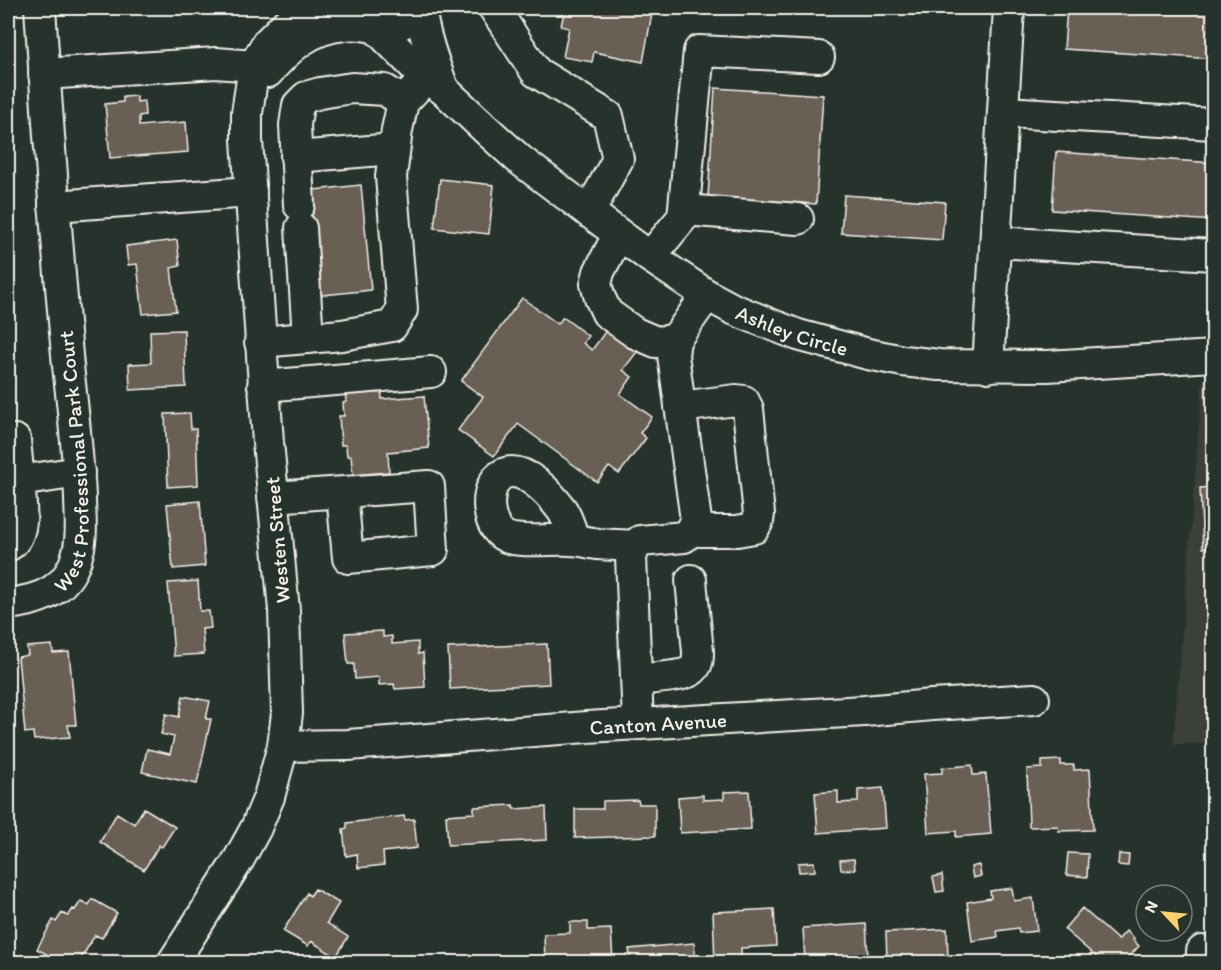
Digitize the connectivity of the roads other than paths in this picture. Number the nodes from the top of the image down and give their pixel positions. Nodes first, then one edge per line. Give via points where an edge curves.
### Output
1 (39, 8) edge
2 (419, 8) edge
3 (494, 8) edge
4 (1009, 8) edge
5 (289, 13) edge
6 (364, 20) edge
7 (819, 57) dead end
8 (44, 74) junction
9 (253, 78) junction
10 (435, 84) junction
11 (402, 102) junction
12 (1003, 112) junction
13 (1214, 124) edge
14 (394, 149) junction
15 (296, 157) junction
16 (250, 192) junction
17 (54, 206) junction
18 (684, 210) junction
19 (589, 212) junction
20 (798, 219) dead end
21 (618, 235) junction
22 (996, 242) junction
23 (1214, 255) edge
24 (650, 257) junction
25 (707, 295) junction
26 (308, 338) junction
27 (675, 340) junction
28 (260, 342) junction
29 (1214, 356) edge
30 (988, 367) junction
31 (431, 372) dead end
32 (263, 386) junction
33 (680, 407) junction
34 (15, 440) dead end
35 (79, 472) junction
36 (19, 481) junction
37 (342, 493) dead end
38 (273, 497) junction
39 (690, 531) junction
40 (574, 540) dead end
41 (8, 546) edge
42 (635, 546) junction
43 (691, 580) dead end
44 (8, 604) edge
45 (637, 680) junction
46 (1034, 699) dead end
47 (638, 724) junction
48 (283, 746) junction
49 (173, 963) edge

1 - 8 street, West Professional Park Court
2 - 6 street via 401,25 389,28
2 - 10 street, Ashley Circle
3 - 19 street via 536,72 608,116 618,159
4 - 12 street
5 - 9 street, Westen Street via 267,43
6 - 9 street via 323,29 301,39
6 - 10 street, Ashley Circle
7 - 18 street via 699,51
8 - 9 street via 216,63
8 - 17 street, West Professional Park Court
9 - 16 street, Westen Street via 247,131
10 - 11 street
10 - 19 street, Ashley Circle via 520,160
11 - 14 street
11 - 15 street via 385,90 352,88 306,97 298,105
12 - 13 street
12 - 22 street
14 - 15 street
14 - 26 street via 391,177 402,310 392,326
15 - 26 street
16 - 17 street
16 - 28 street, Westen Street
17 - 35 street, West Professional Park Court
18 - 20 street
18 - 24 street via 683,217
19 - 21 street, Ashley Circle
21 - 24 street, Ashley Circle
21 - 27 street via 598,272 596,284 607,313 656,342
22 - 23 street
22 - 30 street
24 - 25 street, Ashley Circle
25 - 27 street
25 - 30 street, Ashley Circle via 798,335 867,354 939,365
26 - 28 street
27 - 33 street via 673,355
28 - 32 street, Westen Street
29 - 30 street, Ashley Circle
31 - 32 street
32 - 38 street, Westen Street
33 - 39 street via 696,520
33 - 39 street via 744,401 759,514 754,528
34 - 36 street
35 - 36 street
35 - 44 street, West Professional Park Court via 81,528 71,571 49,593
36 - 41 street via 20,527 18,536
37 - 38 street
38 - 48 street, Westen Street via 284,610 287,713
39 - 42 street via 684,537 640,541
40 - 42 street
42 - 45 street via 631,557
43 - 45 street via 697,663 691,671
45 - 47 street
46 - 47 street, Canton Avenue
47 - 48 street, Canton Avenue via 348,745
48 - 49 street, Westen Street via 256,828

